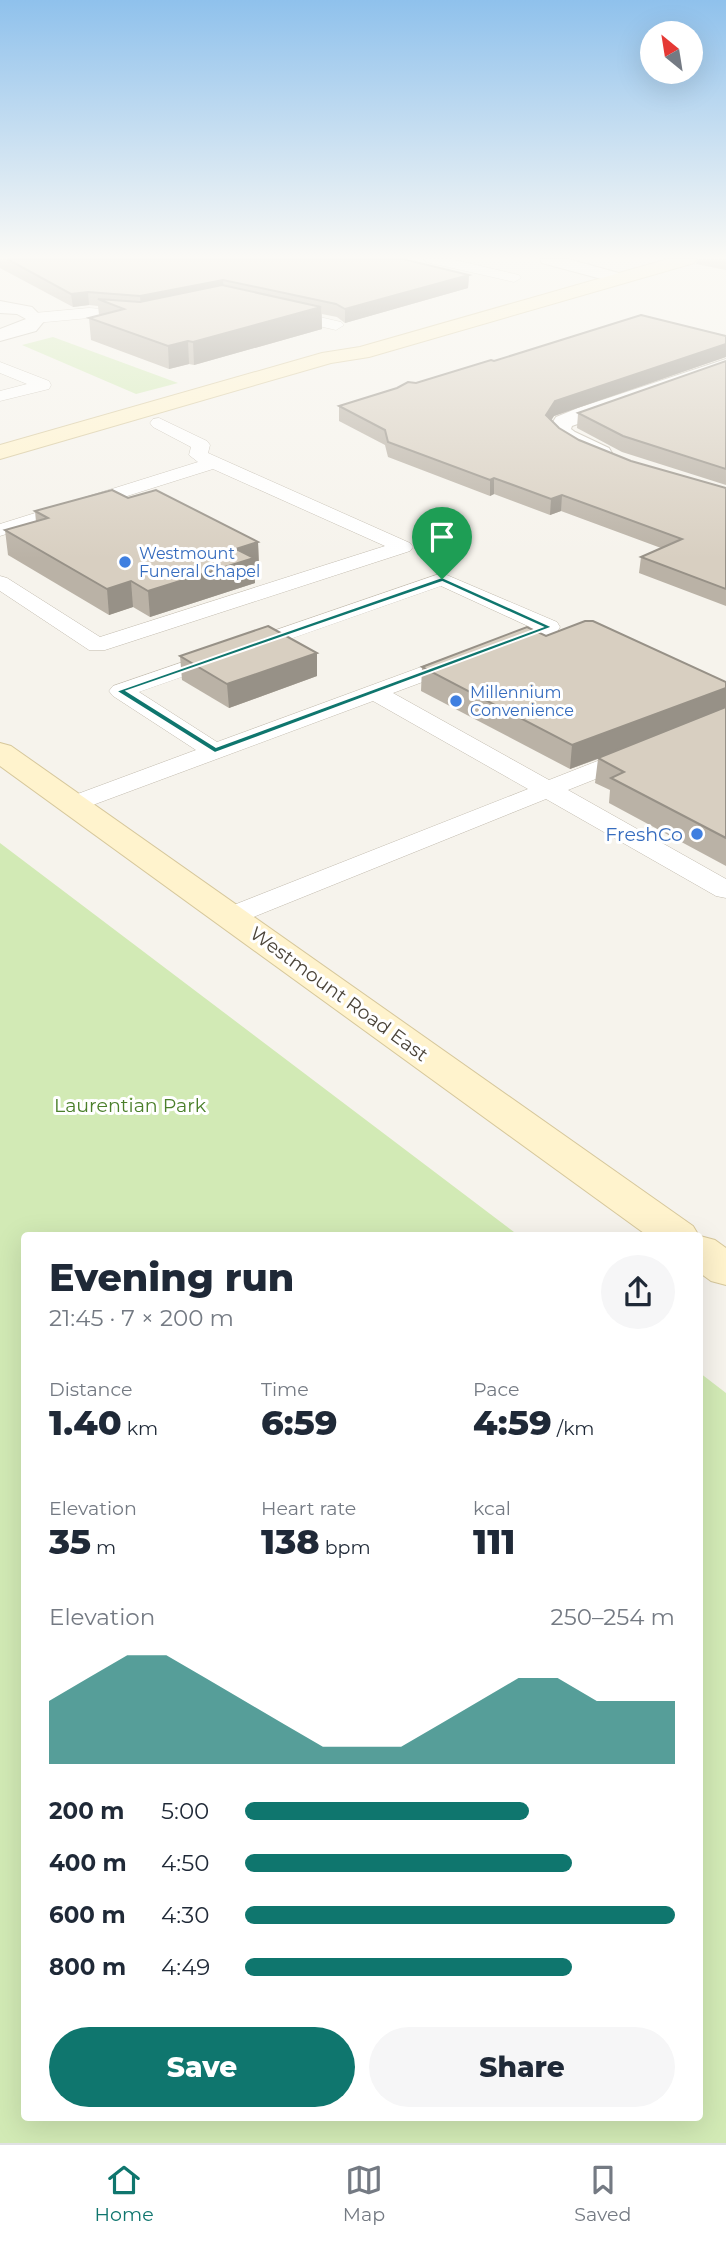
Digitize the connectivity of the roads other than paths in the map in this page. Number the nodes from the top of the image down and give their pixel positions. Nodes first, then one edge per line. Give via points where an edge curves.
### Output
1 (322, 359) edge
2 (355, 359) edge
3 (726, 365) edge
4 (0, 367) edge
5 (0, 396) edge
6 (159, 423) junction
7 (0, 452) edge
8 (616, 458) edge
9 (214, 463) junction
10 (17, 469) dead end
11 (0, 530) edge
12 (0, 582) edge
13 (373, 691) junction
14 (662, 744) edge
15 (215, 751) junction
16 (0, 752) edge
17 (547, 790) junction
18 (73, 804) junction
19 (726, 890) edge
20 (231, 916) junction
21 (672, 1232) edge
22 (703, 1253) edge
23 (726, 1269) edge

1 - 7 main road
2 - 6 main road
3 - 8 street via 586,413 564,422 559,430 583,446
4 - 5 lane via 43,385
6 - 9 lane via 201,445 198,455
6 - 10 main road
9 - 11 lane
9 - 12 lane via 402,547 97,645
13 - 15 lane
13 - 15 lane via 549,627 442,579 121,691
13 - 17 lane
14 - 17 lane
15 - 18 lane
16 - 18 main road, Westmount Road East
17 - 19 lane
17 - 20 lane
18 - 20 main road, Westmount Road East
20 - 21 main road, Westmount Road East
22 - 23 main road

